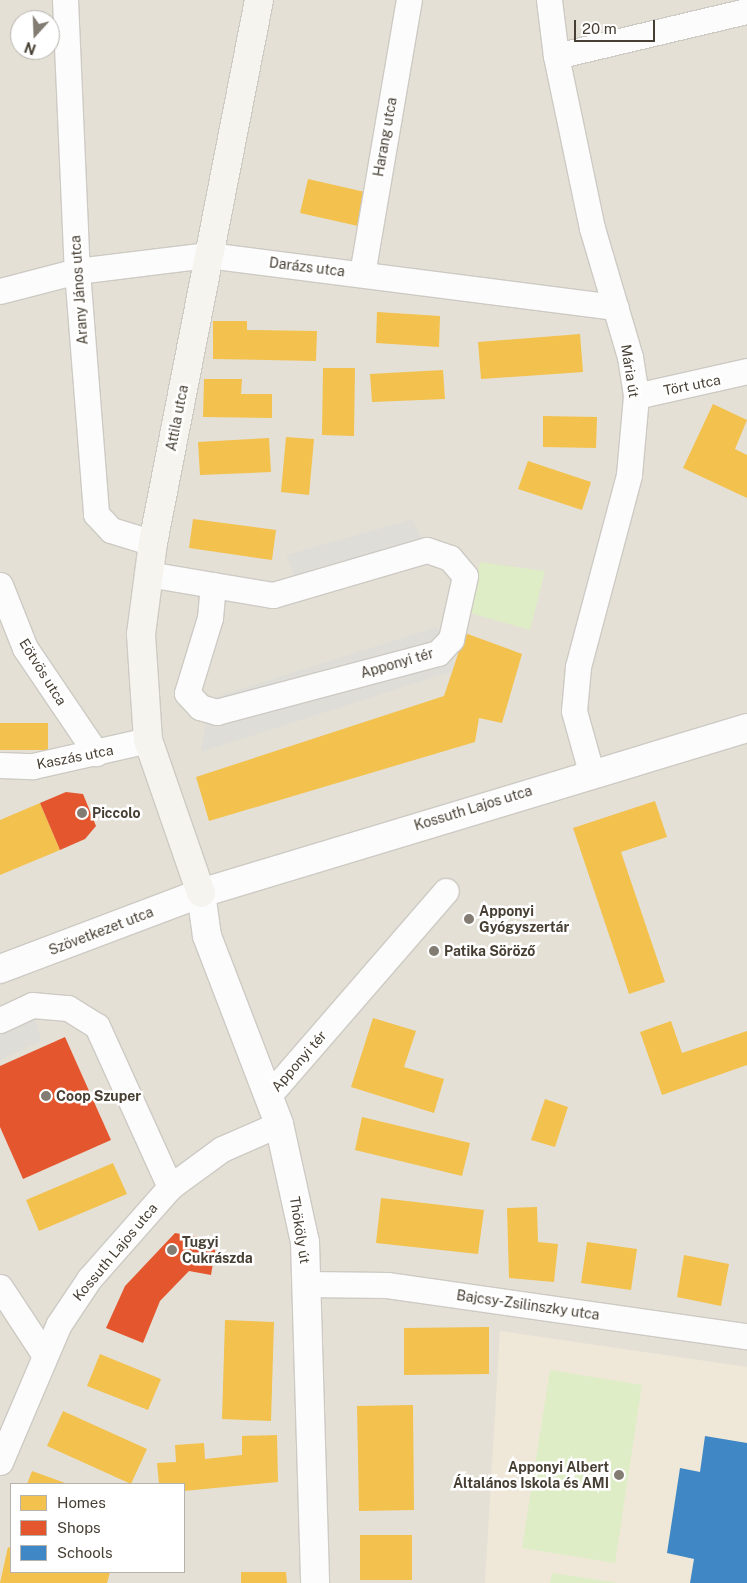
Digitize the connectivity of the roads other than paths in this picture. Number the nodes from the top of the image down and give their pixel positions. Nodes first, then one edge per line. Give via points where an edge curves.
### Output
1 (65, 0) edge
2 (259, 0) edge
3 (409, 0) edge
4 (549, 0) edge
5 (747, 12) edge
6 (556, 56) junction
7 (208, 255) junction
8 (77, 271) junction
9 (362, 274) junction
10 (0, 291) edge
11 (616, 307) junction
12 (746, 373) edge
13 (636, 396) junction
14 (153, 542) junction
15 (148, 574) junction
16 (0, 585) edge
17 (213, 585) junction
18 (747, 728) edge
19 (148, 740) junction
20 (96, 753) junction
21 (0, 765) edge
22 (591, 772) junction
23 (446, 891) dead end
24 (201, 893) junction
25 (0, 969) edge
26 (0, 1020) edge
27 (269, 1096) junction
28 (279, 1124) junction
29 (170, 1187) junction
30 (308, 1284) junction
31 (0, 1287) edge
32 (747, 1336) edge
33 (44, 1354) junction
34 (5, 1436) edge
35 (0, 1462) edge
36 (315, 1583) edge

1 - 8 street, Arany János utca
2 - 7 main road, Attila utca
3 - 9 street, Harang utca
4 - 6 street, Mária út
5 - 6 street
6 - 11 street, Mária út via 592,228
7 - 8 street, Darázs utca
7 - 9 street, Darázs utca
7 - 14 main road, Attila utca
8 - 10 street, Darázs utca
8 - 14 street, Arany János utca via 96,514 111,530
9 - 11 street, Darázs utca
11 - 13 street, Mária út
12 - 13 street, Tört utca
13 - 22 street, Mária út via 629,475 578,667 574,711
14 - 15 main road, Attila utca
15 - 17 street, Apponyi tér
15 - 19 main road, Attila utca via 141,634
16 - 20 street, Eötvös utca via 25,648
17 - 17 street, Apponyi tér via 273,595 427,550 450,558 465,576 451,639 438,653 217,712 200,707 187,693 210,618
18 - 22 street, Kossuth Lajos utca
19 - 20 street, Kaszás utca
19 - 24 main road, Attila utca
20 - 21 street, Kaszás utca via 33,766
22 - 24 street, Kossuth Lajos utca
23 - 27 street, Apponyi tér
24 - 25 street, Szövetkezet utca
24 - 27 street, Thököly út via 207,936
26 - 29 street via 32,1005 68,1008 97,1026
27 - 28 street, Thököly út
28 - 29 street, Kossuth Lajos utca via 222,1149
28 - 30 street, Thököly út via 305,1242
29 - 33 street, Kossuth Lajos utca via 89,1280
30 - 32 street, Bajcsy-Zsilinszky utca via 387,1285
30 - 36 street, Thököly út
31 - 33 street
33 - 34 street, Kossuth Lajos utca
34 - 35 street, Kossuth Lajos utca

